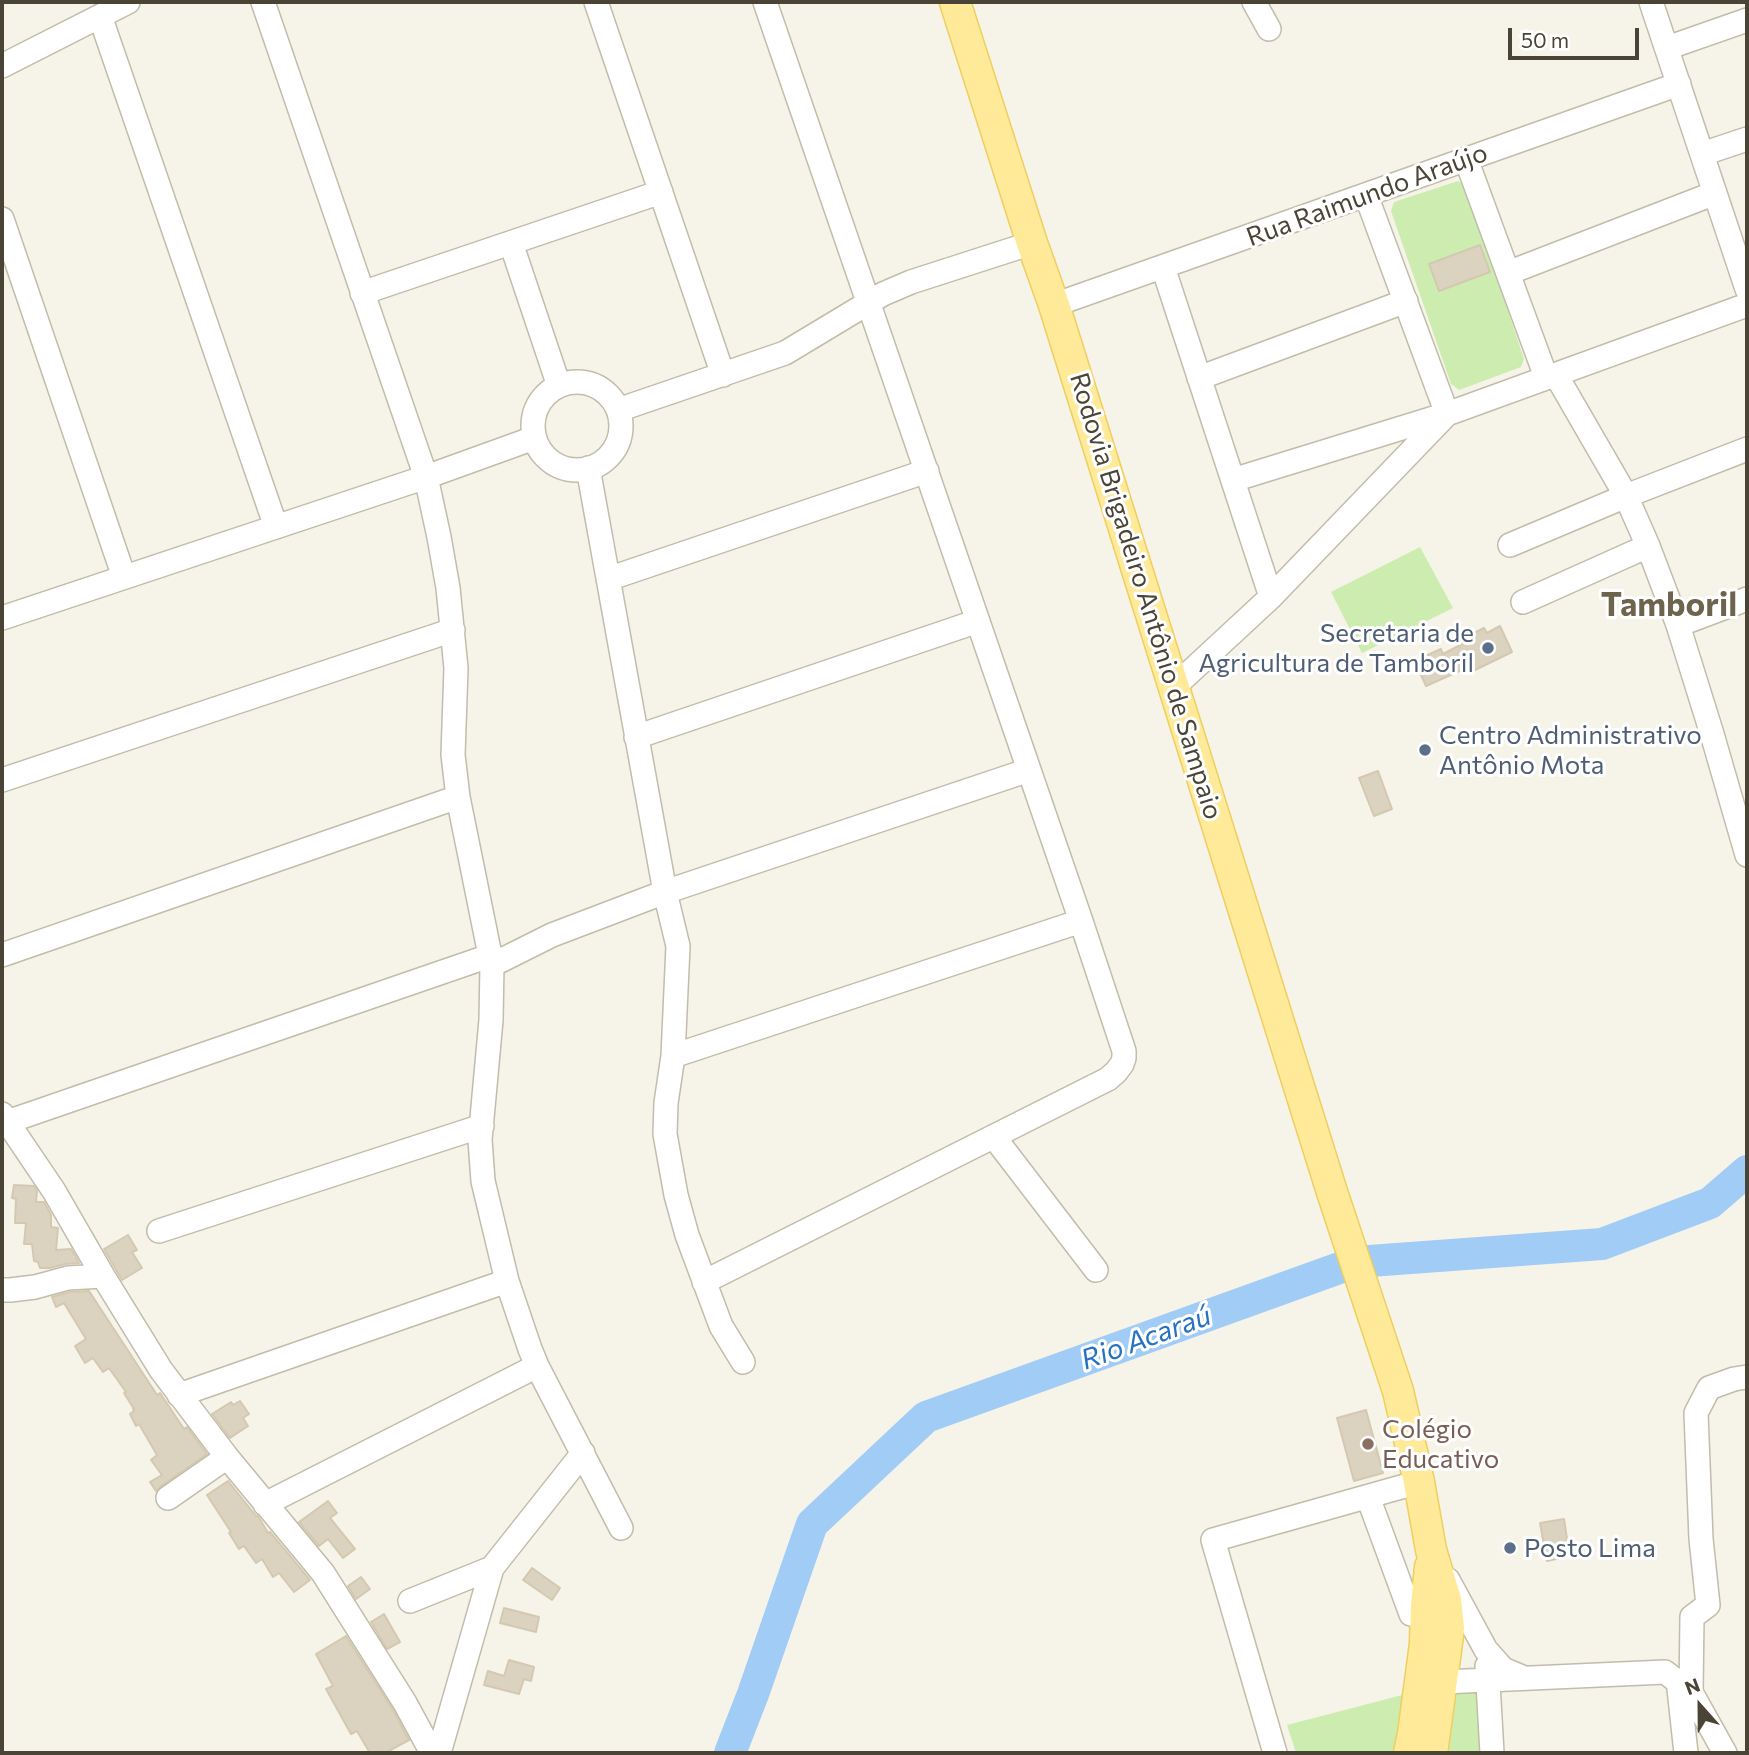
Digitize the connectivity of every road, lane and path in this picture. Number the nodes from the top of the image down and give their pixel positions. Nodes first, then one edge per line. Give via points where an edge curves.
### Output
1 (128, 2) edge
2 (263, 2) edge
3 (596, 2) edge
4 (765, 2) edge
5 (955, 2) edge
6 (1254, 2) edge
7 (1651, 2) edge
8 (100, 16) junction
9 (1747, 20) edge
10 (1269, 29) dead end
11 (1667, 48) junction
12 (2, 66) edge
13 (1679, 84) junction
14 (1747, 139) edge
15 (1702, 154) junction
16 (1466, 159) junction
17 (660, 192) junction
18 (1715, 193) junction
19 (1366, 195) junction
20 (2, 219) edge
21 (511, 243) junction
22 (1032, 243) junction
23 (1163, 267) junction
24 (1508, 273) junction
25 (1747, 289) edge
26 (362, 293) junction
27 (1406, 301) junction
28 (870, 303) junction
29 (1055, 305) junction
30 (1747, 305) edge
31 (723, 375) junction
32 (1551, 376) junction
33 (1199, 378) junction
34 (559, 386) junction
35 (618, 410) junction
36 (1447, 414) junction
37 (534, 438) junction
38 (1747, 449) edge
39 (588, 468) junction
40 (928, 471) junction
41 (426, 477) junction
42 (1233, 480) junction
43 (1626, 496) junction
44 (276, 527) junction
45 (1510, 545) dead end
46 (1648, 546) junction
47 (124, 577) junction
48 (608, 579) junction
49 (1271, 597) junction
50 (1747, 599) edge
51 (1523, 602) dead end
52 (2, 618) edge
53 (978, 621) junction
54 (1678, 625) junction
55 (453, 630) junction
56 (1175, 686) junction
57 (636, 737) junction
58 (1029, 770) junction
59 (2, 780) edge
60 (458, 797) junction
61 (1747, 855) edge
62 (665, 892) junction
63 (1081, 921) junction
64 (2, 955) edge
65 (492, 960) junction
66 (673, 1056) junction
67 (5, 1118) edge
68 (482, 1126) junction
69 (994, 1137) junction
70 (159, 1231) dead end
71 (1096, 1270) dead end
72 (103, 1276) junction
73 (507, 1281) junction
74 (704, 1282) junction
75 (2, 1290) edge
76 (743, 1362) dead end
77 (537, 1366) junction
78 (1747, 1377) edge
79 (179, 1395) junction
80 (583, 1453) junction
81 (228, 1457) junction
82 (1419, 1482) junction
83 (1368, 1497) junction
84 (168, 1498) dead end
85 (265, 1504) junction
86 (621, 1528) dead end
87 (1432, 1550) junction
88 (492, 1568) junction
89 (410, 1601) dead end
90 (1425, 1617) junction
91 (1486, 1650) junction
92 (1525, 1679) junction
93 (1488, 1680) junction
94 (1443, 1682) junction
95 (1685, 1686) junction
96 (432, 1753) edge
97 (439, 1753) edge
98 (1275, 1753) edge
99 (1409, 1753) edge
100 (1432, 1753) edge
101 (1493, 1753) edge
102 (1686, 1753) edge
103 (1725, 1753) edge

1 - 8 street
2 - 26 street
3 - 17 street
4 - 28 street
5 - 22 main road, Rodovia Brigadeiro Antônio de Sampaio
6 - 10 street
7 - 11 street
8 - 12 street
8 - 44 street
9 - 11 street
11 - 13 street
13 - 15 street
13 - 16 street, Rua Raimundo Araújo
14 - 15 street
15 - 18 street
16 - 19 street, Rua Raimundo Araújo
16 - 24 street
17 - 21 street
17 - 31 street
18 - 24 street
18 - 25 street
19 - 23 street, Rua Raimundo Araújo
19 - 27 street
20 - 47 street
21 - 26 street
21 - 34 street
22 - 28 street via 911,282
22 - 29 main road, Rodovia Brigadeiro Antônio de Sampaio
23 - 29 street, Rua Raimundo Araújo
23 - 33 street
24 - 32 street
26 - 41 street
27 - 33 street
27 - 36 street
28 - 31 street via 785,353
28 - 40 street
29 - 56 main road, Rodovia Brigadeiro Antônio de Sampaio
30 - 32 street
31 - 35 street
32 - 36 street
32 - 43 street
33 - 42 street
34 - 35 street via 587,383 611,398
34 - 37 street via 548,392 534,413
35 - 39 street via 619,439 612,452
36 - 42 street
36 - 49 street
37 - 39 street via 549,460 561,467
37 - 41 street
38 - 43 street
39 - 48 street
40 - 48 street
40 - 53 street
41 - 44 street
41 - 55 street
42 - 49 street
43 - 45 street
43 - 46 street
44 - 47 street
46 - 51 street
46 - 54 street
47 - 52 street
48 - 57 street
49 - 56 street
50 - 54 street
53 - 57 street
53 - 58 street
54 - 61 street
55 - 59 street
55 - 60 street via 453,755
56 - 82 main road, Rodovia Brigadeiro Antônio de Sampaio via 1398,1391
57 - 62 street
58 - 62 street
58 - 63 street
60 - 64 street
60 - 65 street
62 - 65 street
62 - 66 street via 677,946
63 - 66 street
63 - 69 street via 1124,1051 1122,1064 1108,1079
65 - 67 street
65 - 68 street
66 - 74 street via 665,1134 676,1195
67 - 72 street
68 - 70 street
68 - 73 street via 483,1181
69 - 71 street
69 - 74 street
72 - 75 street
72 - 79 street
73 - 77 street
73 - 79 street
74 - 76 street via 721,1326
77 - 80 street
77 - 85 street
78 - 95 street via 1709,1388 1696,1413 1708,1605 1692,1617
79 - 81 street
80 - 86 street
80 - 88 street
81 - 84 street
81 - 85 street
82 - 83 street
82 - 87 main road, Rodovia Brigadeiro Antônio de Sampaio
83 - 90 street via 1411,1614
83 - 98 street via 1213,1540
85 - 96 street via 323,1573
87 - 90 main road
87 - 91 street
87 - 94 main road via 1449,1629
88 - 89 street
88 - 97 street
90 - 99 main road
91 - 92 street via 1503,1669
91 - 93 street
92 - 93 street
92 - 95 street via 1665,1672
93 - 94 street
93 - 101 street
94 - 100 main road
95 - 102 street
95 - 103 street

